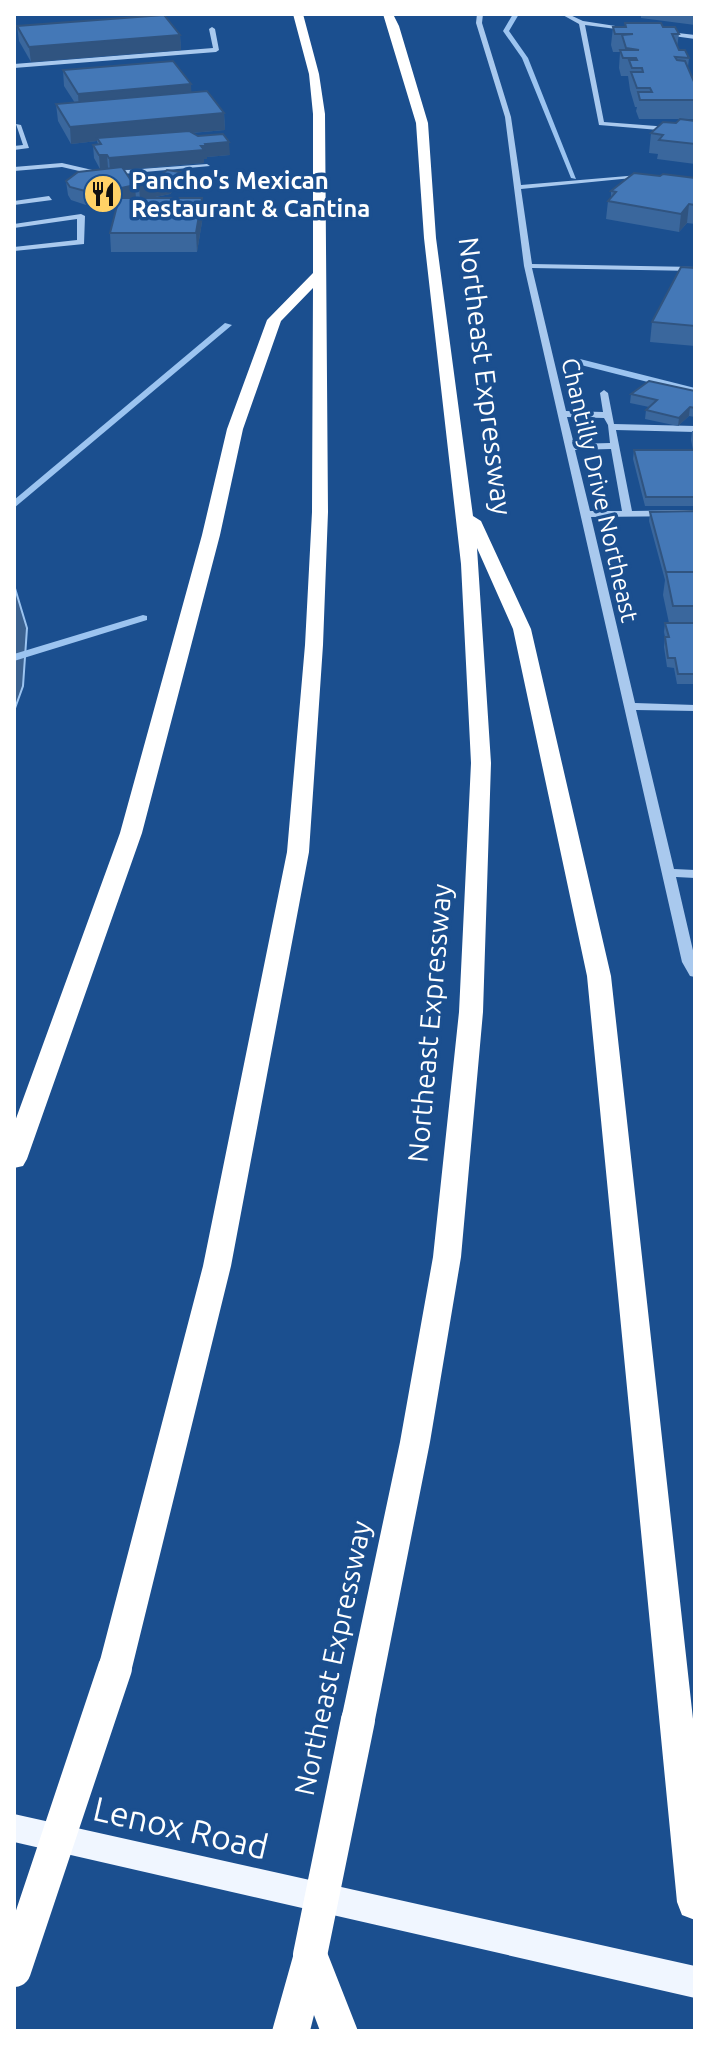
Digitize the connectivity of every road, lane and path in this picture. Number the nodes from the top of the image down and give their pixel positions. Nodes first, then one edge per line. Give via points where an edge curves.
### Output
1 (298, 14) edge
2 (388, 14) edge
3 (480, 14) edge
4 (564, 14) edge
5 (582, 23) junction
6 (212, 29) dead end
7 (638, 30) edge
8 (652, 32) edge
9 (695, 37) edge
10 (14, 66) edge
11 (18, 125) dead end
12 (695, 131) edge
13 (14, 148) edge
14 (207, 166) edge
15 (14, 169) edge
16 (639, 177) edge
17 (517, 187) junction
18 (49, 198) dead end
19 (14, 203) edge
20 (14, 226) edge
21 (14, 249) edge
22 (528, 266) junction
23 (695, 269) edge
24 (318, 275) junction
25 (604, 393) dead end
26 (562, 414) junction
27 (609, 415) junction
28 (611, 427) junction
29 (695, 429) edge
30 (614, 446) junction
31 (569, 447) junction
32 (464, 499) junction
33 (695, 513) edge
34 (585, 514) junction
35 (628, 514) junction
36 (630, 706) junction
37 (695, 708) edge
38 (668, 873) junction
39 (695, 874) edge
40 (695, 973) edge
41 (14, 1159) edge
42 (14, 1828) edge
43 (695, 1902) edge
44 (310, 1955) junction
45 (14, 1970) edge
46 (695, 1982) edge
47 (291, 2031) edge
48 (339, 2031) edge

1 - 24 highway via 319,114
2 - 32 highway, Northeast Expressway via 422,123 430,238
3 - 17 street, Chantilly Drive Northeast via 508,117
4 - 5 street
5 - 7 street
5 - 12 street via 601,124
6 - 10 street via 216,50
8 - 9 street
11 - 13 street via 27,147
14 - 15 street via 101,174 62,165
16 - 17 street
17 - 22 street, Chantilly Drive Northeast
18 - 19 street
20 - 21 street via 81,216 81,242
22 - 23 street
22 - 26 street, Chantilly Drive Northeast
24 - 41 highway via 274,320 235,429 131,833
24 - 45 highway, bridge via 320,512 298,852 217,1266 115,1668
25 - 27 street
26 - 27 street
26 - 31 street, Chantilly Drive Northeast
27 - 28 street
28 - 29 street
28 - 30 street
30 - 31 street
30 - 35 street
31 - 34 street, Chantilly Drive Northeast
32 - 43 highway via 522,629 599,976
32 - 44 highway, Northeast Expressway, bridge via 481,763 471,1012 447,1257 415,1442
33 - 35 street
34 - 35 street
34 - 36 street, Chantilly Drive Northeast
36 - 37 street
36 - 38 street, Chantilly Drive Northeast
38 - 39 street
38 - 40 street, Chantilly Drive Northeast
42 - 46 main road, Lenox Road
44 - 47 highway, Northeast Expressway
44 - 48 highway

